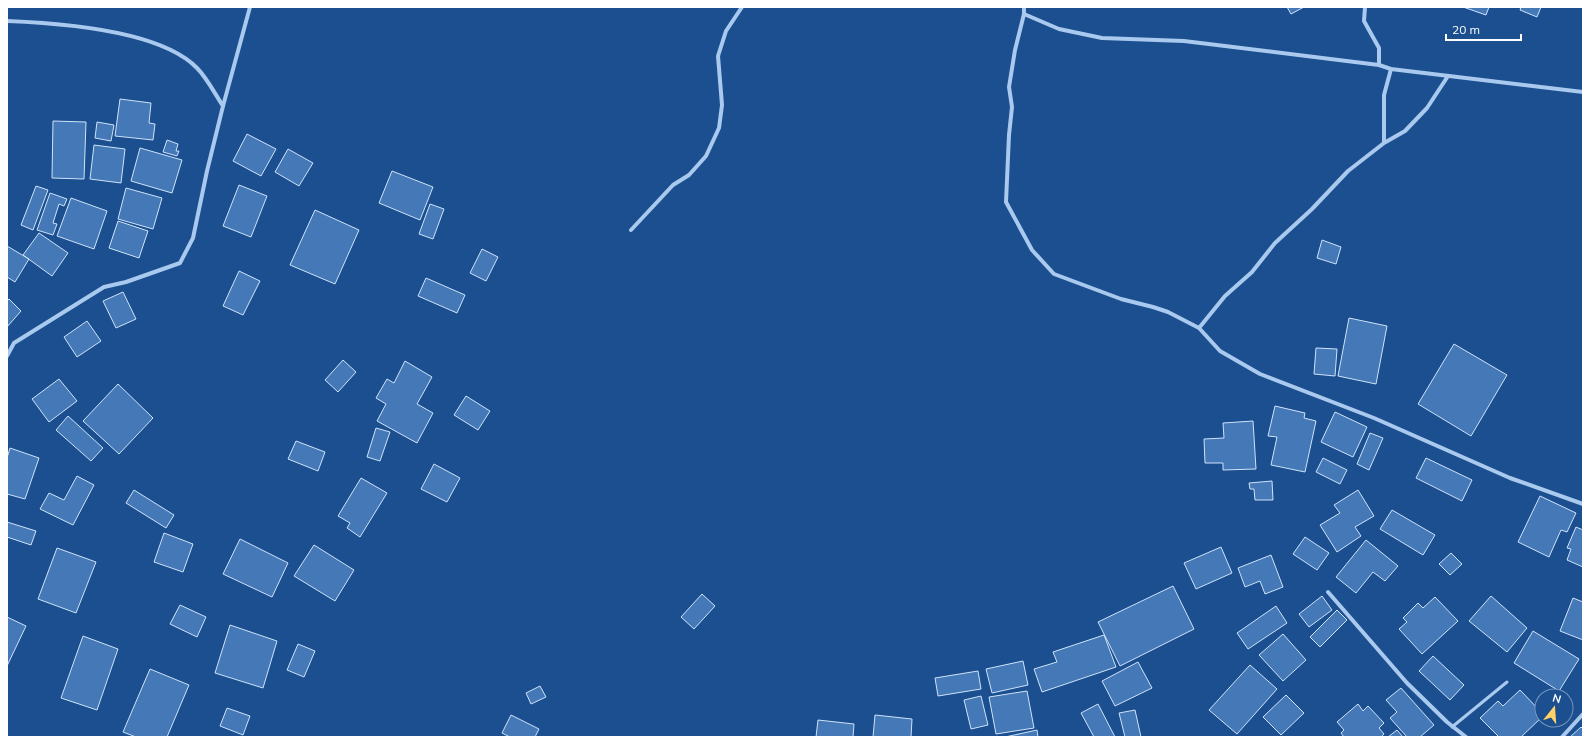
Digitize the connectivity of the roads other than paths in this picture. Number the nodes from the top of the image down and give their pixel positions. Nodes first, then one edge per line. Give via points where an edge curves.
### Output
1 (250, 7) edge
2 (742, 7) edge
3 (1024, 7) edge
4 (1365, 7) edge
5 (1024, 14) junction
6 (7, 21) edge
7 (1378, 65) junction
8 (1391, 69) junction
9 (1448, 76) junction
10 (1583, 92) edge
11 (223, 106) junction
12 (1384, 143) junction
13 (631, 230) dead end
14 (1199, 328) junction
15 (7, 356) edge
16 (1583, 504) edge
17 (1328, 592) dead end
18 (1507, 682) dead end
19 (1583, 714) edge
20 (1452, 726) junction
21 (1466, 737) edge
22 (1562, 737) edge

1 - 11 street
2 - 13 street via 726,31 718,56 722,104 720,128 706,156 689,175 673,185
3 - 5 street
4 - 7 street via 1364,21 1379,48
5 - 7 street via 1059,29 1102,38 1184,41
5 - 14 street via 1009,87 1012,107 1006,202 1018,226 1032,250 1054,274 1120,299 1168,312
6 - 11 street via 74,26 146,40 172,51 198,68
7 - 8 street
8 - 9 street
8 - 12 street via 1384,95
9 - 10 street
9 - 12 street via 1421,114 1405,131
11 - 15 street via 193,238 180,263 104,287 14,343
12 - 14 street via 1348,171 1275,243 1252,272 1225,296
14 - 16 street via 1220,351 1260,374 1380,421 1510,478
17 - 20 street via 1407,683
18 - 20 lane
19 - 22 street
20 - 21 street

